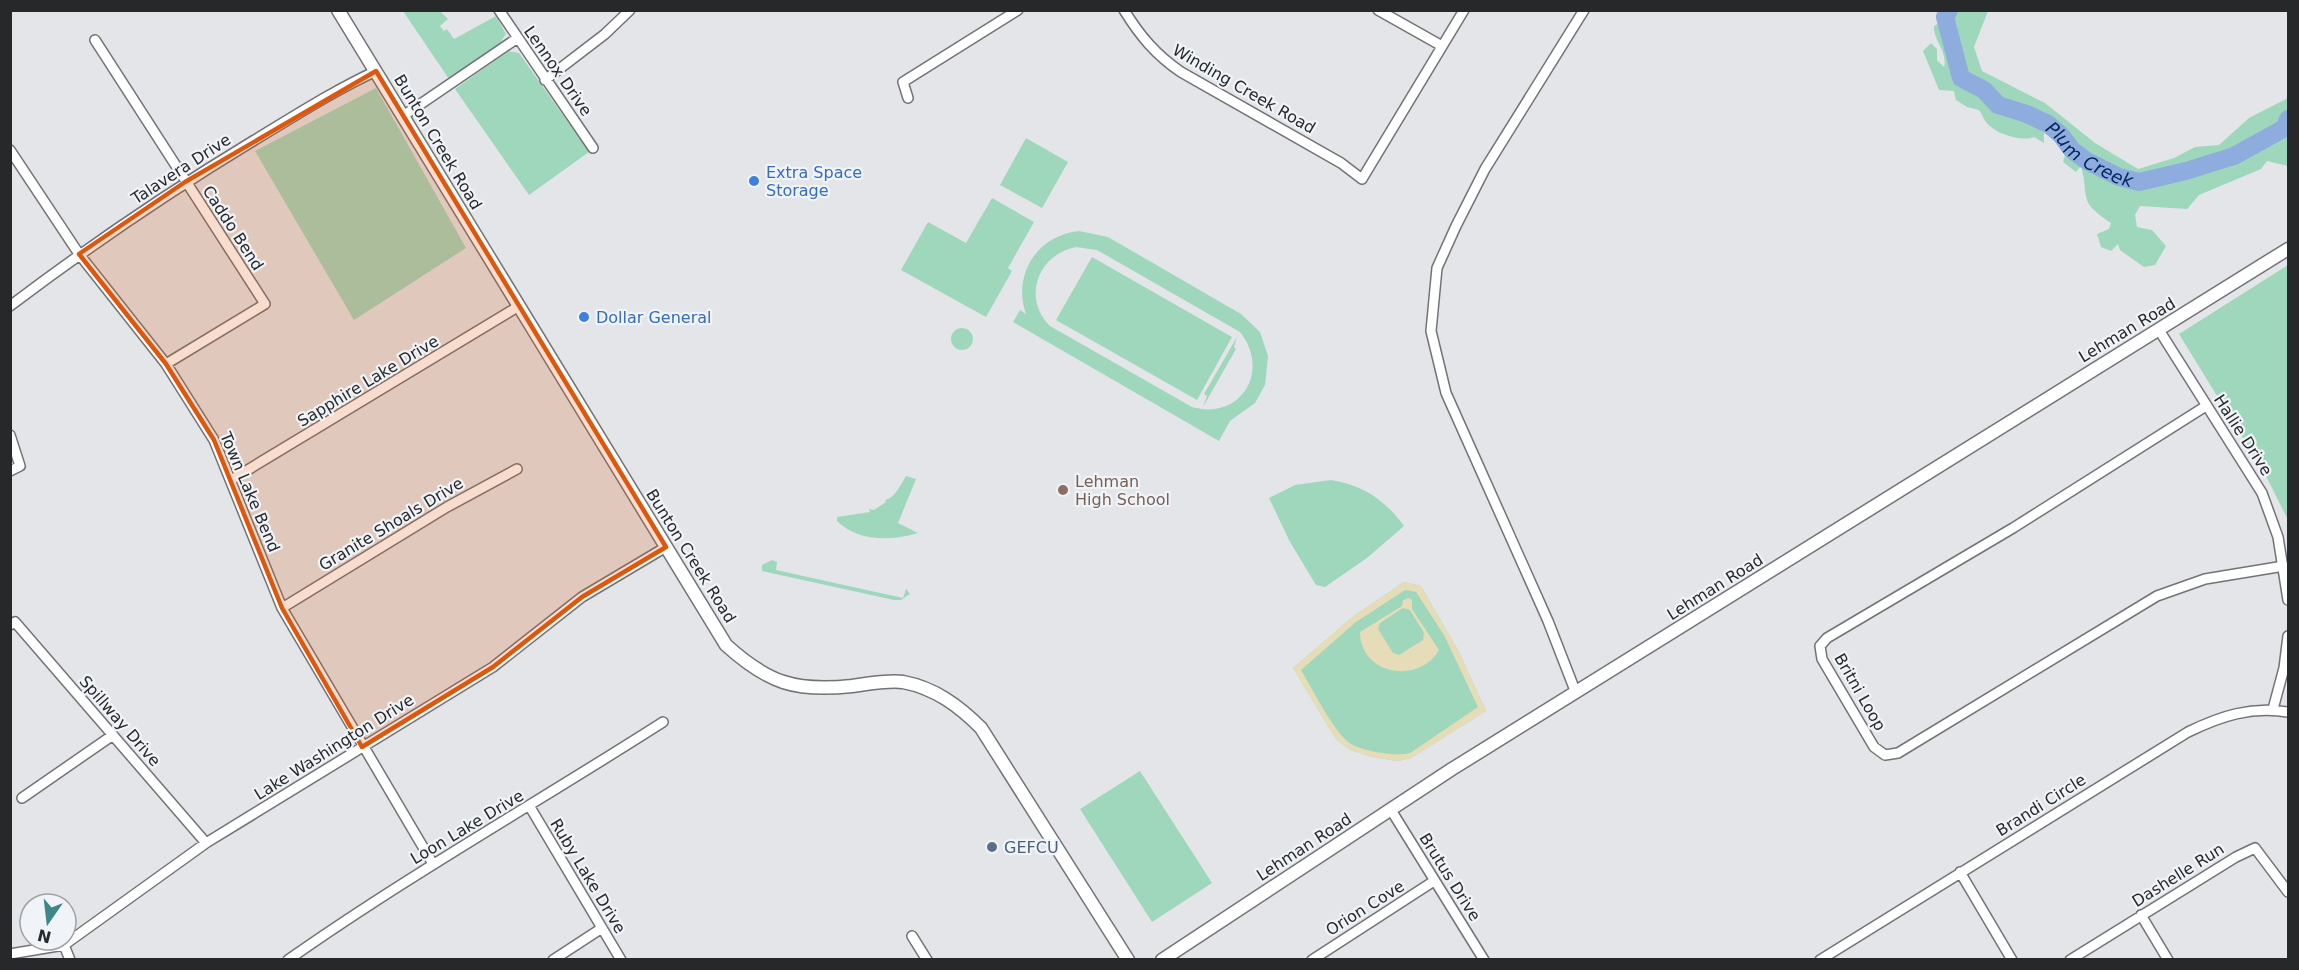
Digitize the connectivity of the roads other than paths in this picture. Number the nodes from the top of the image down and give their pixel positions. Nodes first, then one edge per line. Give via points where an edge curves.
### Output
1 (338, 10) edge
2 (499, 10) edge
3 (630, 10) edge
4 (1018, 10) edge
5 (1125, 10) edge
6 (1378, 10) edge
7 (1464, 10) edge
8 (1584, 10) edge
9 (516, 39) junction
10 (95, 40) dead end
11 (1442, 46) junction
12 (376, 71) junction
13 (545, 80) junction
14 (908, 98) dead end
15 (403, 117) junction
16 (593, 148) dead end
17 (10, 150) edge
18 (185, 182) junction
19 (2289, 249) edge
20 (79, 254) junction
21 (10, 306) edge
22 (519, 306) junction
23 (2159, 330) junction
24 (166, 364) junction
25 (2206, 406) junction
26 (10, 435) edge
27 (517, 469) dead end
28 (10, 471) edge
29 (231, 480) junction
30 (666, 547) junction
31 (2284, 566) junction
32 (2289, 600) edge
33 (282, 608) junction
34 (10, 626) edge
35 (2289, 636) edge
36 (1576, 693) junction
37 (2273, 709) junction
38 (2289, 711) edge
39 (663, 722) dead end
40 (113, 735) junction
41 (362, 747) junction
42 (22, 798) dead end
43 (530, 807) junction
44 (1391, 810) junction
45 (206, 843) junction
46 (434, 864) junction
47 (1960, 873) junction
48 (1434, 882) junction
49 (2289, 892) edge
50 (2141, 915) junction
51 (602, 928) junction
52 (78, 935) edge
53 (912, 936) dead end
54 (288, 960) edge
55 (553, 960) edge
56 (621, 960) edge
57 (927, 960) edge
58 (1128, 960) edge
59 (1162, 960) edge
60 (1312, 960) edge
61 (1484, 960) edge
62 (1820, 960) edge
63 (2012, 960) edge
64 (2070, 960) edge
65 (2168, 960) edge

1 - 12 street, Bunton Creek Road
2 - 9 street, Lennox Drive
3 - 13 street
4 - 14 street via 903,82
5 - 11 street, Winding Creek Road via 1140,36 1181,72 1341,163 1362,179
6 - 11 street
7 - 11 street
8 - 36 street via 1485,169 1456,226 1437,268 1431,331 1446,393
9 - 13 street, Lennox Drive
9 - 15 street
10 - 18 street, Caddo Bend
12 - 15 street, Bunton Creek Road
12 - 18 street, Talavera Drive via 342,87
13 - 16 street, Lennox Drive
15 - 22 street, Bunton Creek Road
17 - 20 street, Town Lake Bend
18 - 20 street, Talavera Drive
18 - 24 street, Caddo Bend via 265,304
19 - 23 street, Lehman Road
20 - 21 street, Talavera Drive
20 - 24 street, Town Lake Bend
22 - 29 street, Sapphire Lake Drive
22 - 30 street, Bunton Creek Road
23 - 25 street, Hallie Drive
23 - 36 street, Lehman Road
24 - 29 street, Town Lake Bend via 214,440
25 - 31 street, Hallie Drive via 2262,493
25 - 31 street, Britni Loop via 2013,528 1827,638 1820,646 1822,659 1874,747 1885,755 1898,753 2157,596 2205,579
26 - 28 street via 21,466
27 - 33 street, Granite Shoals Drive
29 - 33 street, Town Lake Bend
30 - 41 street, Lake Washington Drive via 582,597 494,667
30 - 58 street, Bunton Creek Road via 726,645 750,667 788,684 820,687 902,682 950,699 981,728
31 - 32 street, Hallie Drive
33 - 41 street, Town Lake Bend
34 - 40 street, Spillway Drive via 15,622
35 - 37 street
36 - 44 street, Lehman Road
37 - 38 street, Brandi Circle
37 - 47 street, Brandi Circle via 2239,712 2188,732
39 - 43 street, Loon Lake Drive
40 - 42 street
40 - 45 street, Spillway Drive
41 - 45 street, Lake Washington Drive
41 - 46 street, Town Lake Bend
43 - 46 street, Loon Lake Drive
43 - 51 street, Ruby Lake Drive
44 - 48 street, Brutus Drive
44 - 59 street, Lehman Road
45 - 52 street, Lake Washington Drive
46 - 54 street, Loon Lake Drive
47 - 62 street, Brandi Circle
47 - 63 street
48 - 60 street, Orion Cove
48 - 61 street, Brutus Drive
49 - 50 street, Dashelle Run via 2255,848
50 - 64 street, Dashelle Run
50 - 65 street
51 - 55 street
51 - 56 street, Ruby Lake Drive
53 - 57 street

